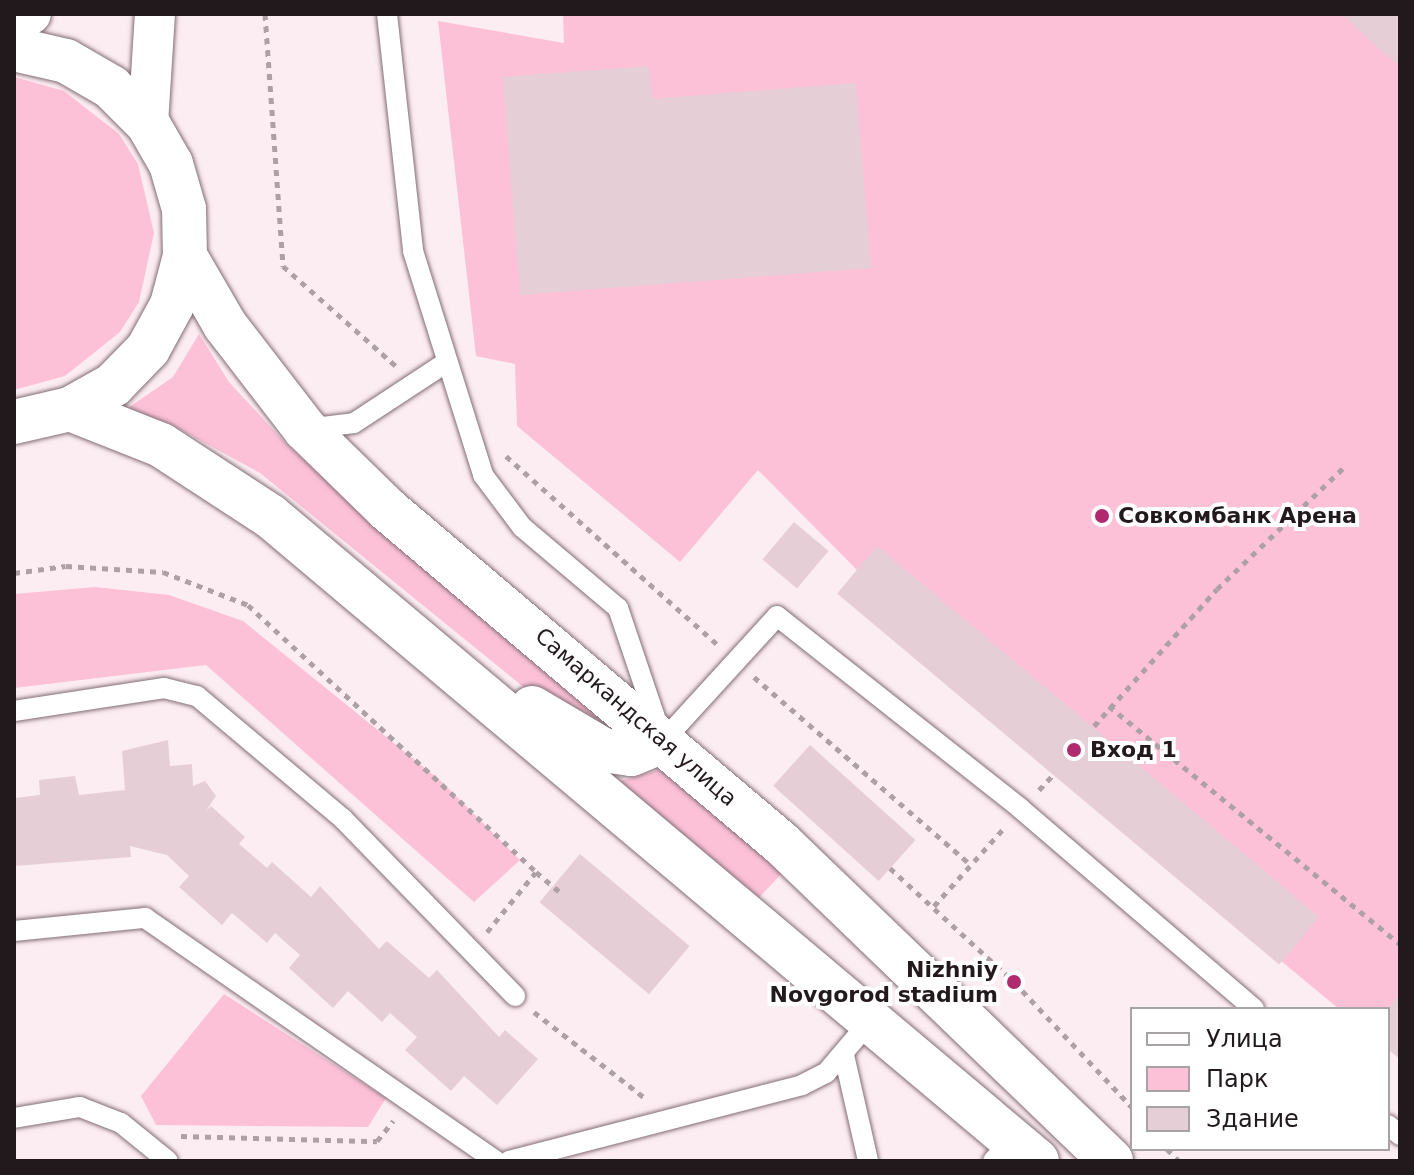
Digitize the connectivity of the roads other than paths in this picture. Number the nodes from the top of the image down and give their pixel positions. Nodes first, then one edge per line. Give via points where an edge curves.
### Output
1 (31, 14) edge
2 (155, 14) edge
3 (387, 14) edge
4 (14, 23) edge
5 (14, 49) edge
6 (148, 124) junction
7 (185, 256) junction
8 (447, 362) junction
9 (70, 409) junction
10 (14, 422) edge
11 (305, 429) junction
12 (464, 681) junction
13 (14, 711) edge
14 (663, 741) junction
15 (14, 931) edge
16 (515, 996) road end
17 (1252, 1007) edge
18 (871, 1020) junction
19 (844, 1055) junction
20 (14, 1118) edge
21 (1014, 1154) edge
22 (552, 1156) edge
23 (168, 1161) edge
24 (496, 1161) edge
25 (509, 1161) edge
26 (868, 1161) edge
27 (1111, 1161) edge

1 - 4 street
2 - 6 street
3 - 8 lane via 413,251
5 - 6 main road via 66,61 111,87
6 - 7 main road via 176,179
7 - 9 main road via 172,305 148,349 113,385
7 - 11 main road, Самаркандская улица via 225,325
8 - 11 lane via 419,386 354,423
8 - 14 lane via 483,475 522,527 618,608
9 - 10 main road
9 - 12 main road via 219,477
11 - 14 main road, Самаркандская улица via 388,510
12 - 14 main road via 504,689 603,750 631,754
12 - 18 main road
13 - 16 lane via 164,688 197,696 343,819
14 - 17 lane via 777,616 1021,809
14 - 27 main road, Самаркандская улица via 792,854
15 - 24 lane via 145,918
18 - 19 lane
18 - 21 main road
19 - 22 lane via 802,1085
19 - 26 lane
20 - 23 lane via 80,1107 136,1135
22 - 25 lane

